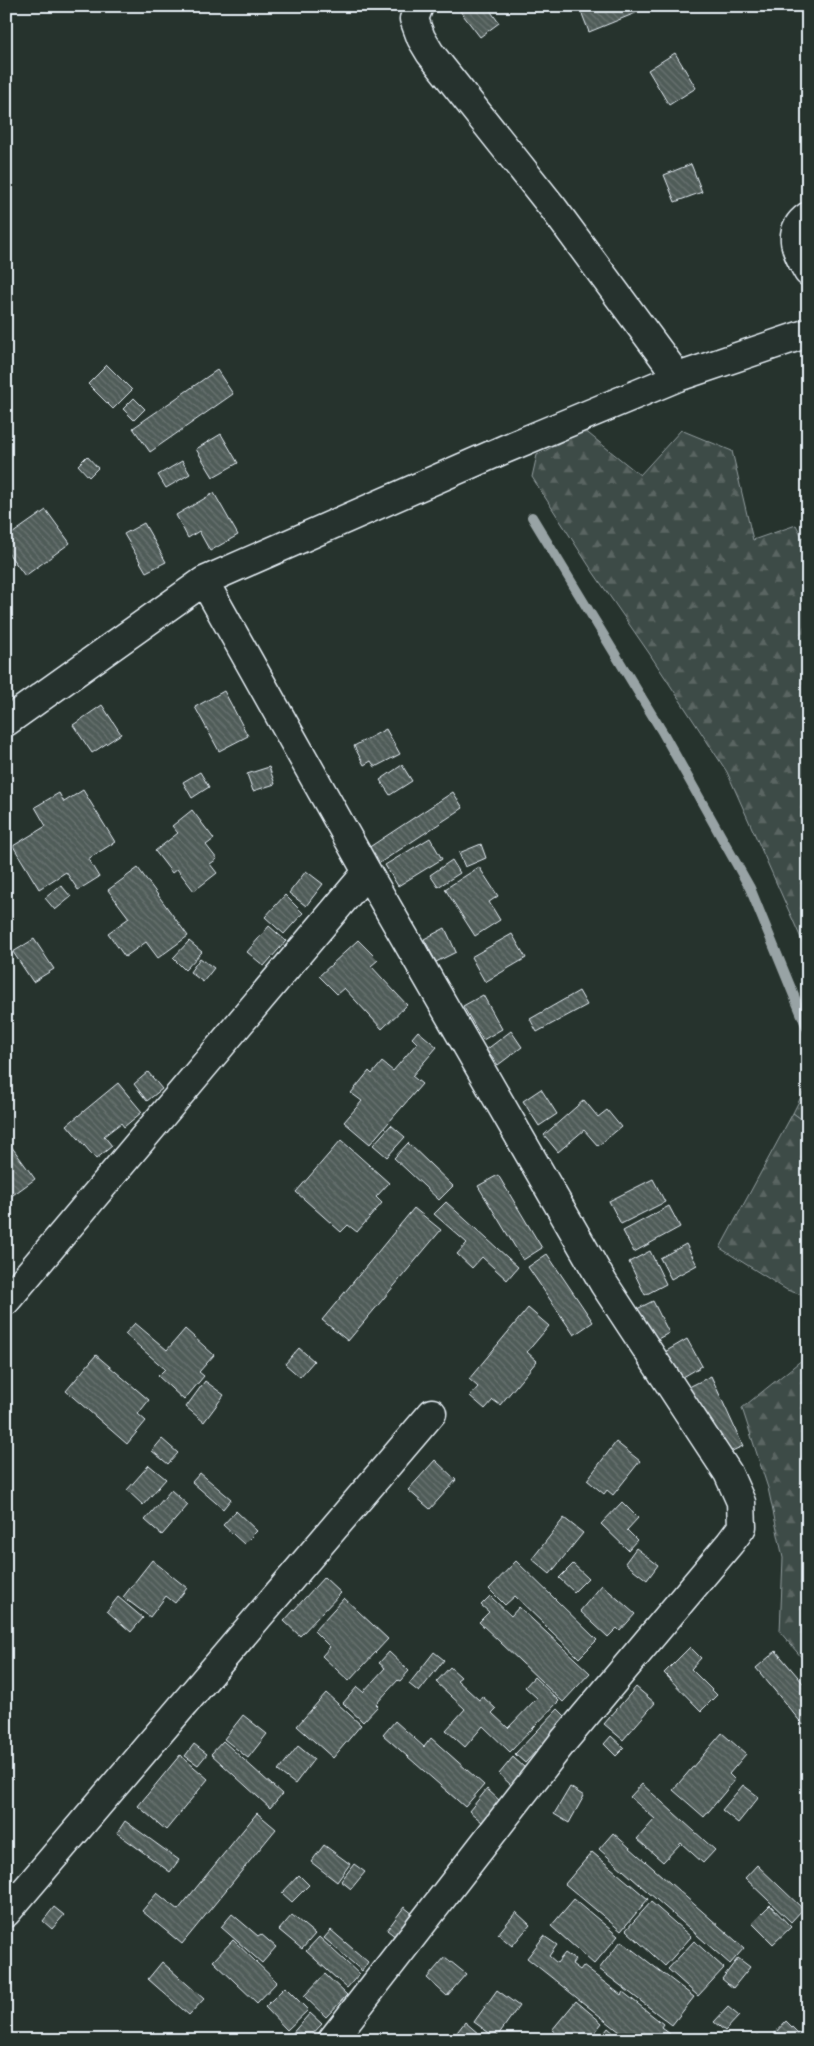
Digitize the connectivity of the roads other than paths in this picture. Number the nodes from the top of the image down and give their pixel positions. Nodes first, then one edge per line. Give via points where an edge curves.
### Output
1 (419, 6) edge
2 (808, 216) edge
3 (808, 272) edge
4 (808, 332) edge
5 (678, 377) junction
6 (204, 581) junction
7 (6, 722) edge
8 (366, 872) junction
9 (6, 1301) edge
10 (432, 1413) dead end
11 (6, 1913) edge
12 (332, 2040) edge

1 - 5 street via 414,19 430,53 554,209
2 - 3 street via 795,229 794,243
4 - 5 street
5 - 6 street
6 - 7 street
6 - 8 street
8 - 9 street
8 - 12 street via 604,1284 728,1473 741,1502 742,1527 562,1743
10 - 11 street

